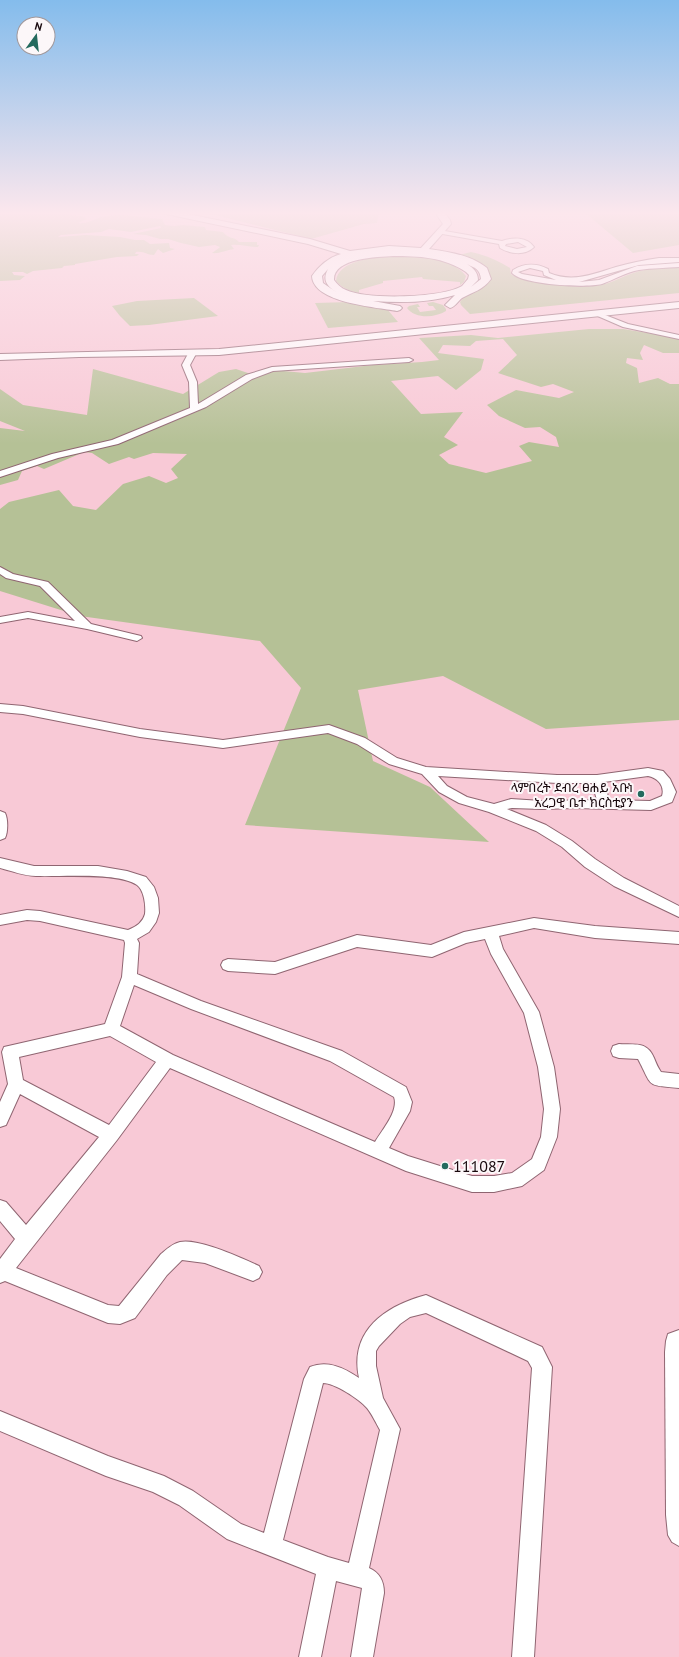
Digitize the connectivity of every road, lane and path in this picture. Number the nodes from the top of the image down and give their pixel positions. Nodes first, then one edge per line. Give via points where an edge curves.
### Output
1 (324, 289) edge
2 (338, 289) edge
3 (463, 289) edge
4 (475, 289) edge
5 (679, 298) edge
6 (679, 305) edge
7 (454, 310) junction
8 (595, 313) junction
9 (401, 314) junction
10 (341, 336) junction
11 (679, 337) edge
12 (0, 350) edge
13 (192, 354) junction
14 (0, 357) edge
15 (408, 360) dead end
16 (194, 409) junction
17 (0, 474) edge
18 (0, 570) edge
19 (0, 620) edge
20 (87, 626) junction
21 (137, 638) dead end
22 (0, 708) edge
23 (426, 770) junction
24 (597, 779) junction
25 (604, 804) junction
26 (494, 810) junction
27 (0, 816) edge
28 (0, 835) edge
29 (0, 863) edge
30 (679, 912) edge
31 (0, 920) edge
32 (490, 932) junction
33 (129, 936) junction
34 (679, 938) edge
35 (228, 965) dead end
36 (129, 977) junction
37 (111, 1029) junction
38 (5, 1051) edge
39 (619, 1051) dead end
40 (167, 1060) junction
41 (679, 1080) edge
42 (16, 1084) junction
43 (0, 1120) edge
44 (111, 1135) junction
45 (379, 1150) junction
46 (0, 1208) edge
47 (26, 1239) junction
48 (1, 1272) edge
49 (253, 1272) dead end
50 (679, 1339) edge
51 (374, 1401) junction
52 (0, 1421) edge
53 (679, 1535) edge
54 (271, 1547) junction
55 (328, 1568) junction
56 (356, 1576) junction
57 (310, 1657) edge
58 (362, 1657) edge
59 (523, 1657) edge

1 - 9 main road via 341,298 375,304
2 - 9 main road
3 - 7 main road via 457,292
4 - 7 main road via 462,295
5 - 7 main road
6 - 8 main road
7 - 8 main road
7 - 9 main road
7 - 9 main road
8 - 11 street via 625,325
9 - 10 main road
10 - 12 main road via 202,345
10 - 13 main road
13 - 14 main road
13 - 16 street via 186,365 193,382
15 - 16 street via 272,369 249,377
16 - 17 street via 115,442 55,456
18 - 20 street via 10,576 44,584
19 - 20 street via 28,615
20 - 21 street
22 - 23 street via 23,710 140,733 222,744 329,729 361,741 393,761
23 - 24 street via 509,777
23 - 26 street via 443,789 463,800
24 - 25 street
24 - 25 street via 638,772 654,773 659,774 666,782 670,792 668,799 651,806
25 - 26 street via 511,803
26 - 30 street via 540,828 567,844 619,882
27 - 28 street
29 - 33 street via 34,871 98,871 142,881 151,898 152,913 144,928
31 - 33 street via 27,915 40,916
32 - 34 street via 534,923 595,932
32 - 35 street via 464,938 432,951 357,942 275,968
32 - 45 street via 496,950 531,1012 546,1067 552,1109 549,1138 538,1164 516,1180 472,1184 406,1163
33 - 36 street via 132,943
36 - 37 street
36 - 45 street via 196,1005 336,1056 400,1092 404,1102 402,1112
37 - 38 street
37 - 40 street
38 - 42 street
39 - 41 street via 642,1052 653,1076
40 - 44 street
40 - 45 street
42 - 43 street
42 - 44 street
44 - 47 street
46 - 47 street
47 - 48 street
48 - 49 street via 108,1314 120,1315 128,1311 168,1260 180,1251 194,1251
50 - 53 street via 675,1341 675,1360 676,1515
51 - 54 street via 337,1375 325,1372 318,1374 314,1380
51 - 56 street via 390,1429
51 - 59 street via 366,1366 367,1350 372,1339 393,1317 407,1309 426,1304 535,1354 542,1367
52 - 54 street via 106,1466 157,1483 186,1498 234,1532
54 - 55 street
55 - 56 street
55 - 57 street
56 - 58 street via 369,1580 373,1585

